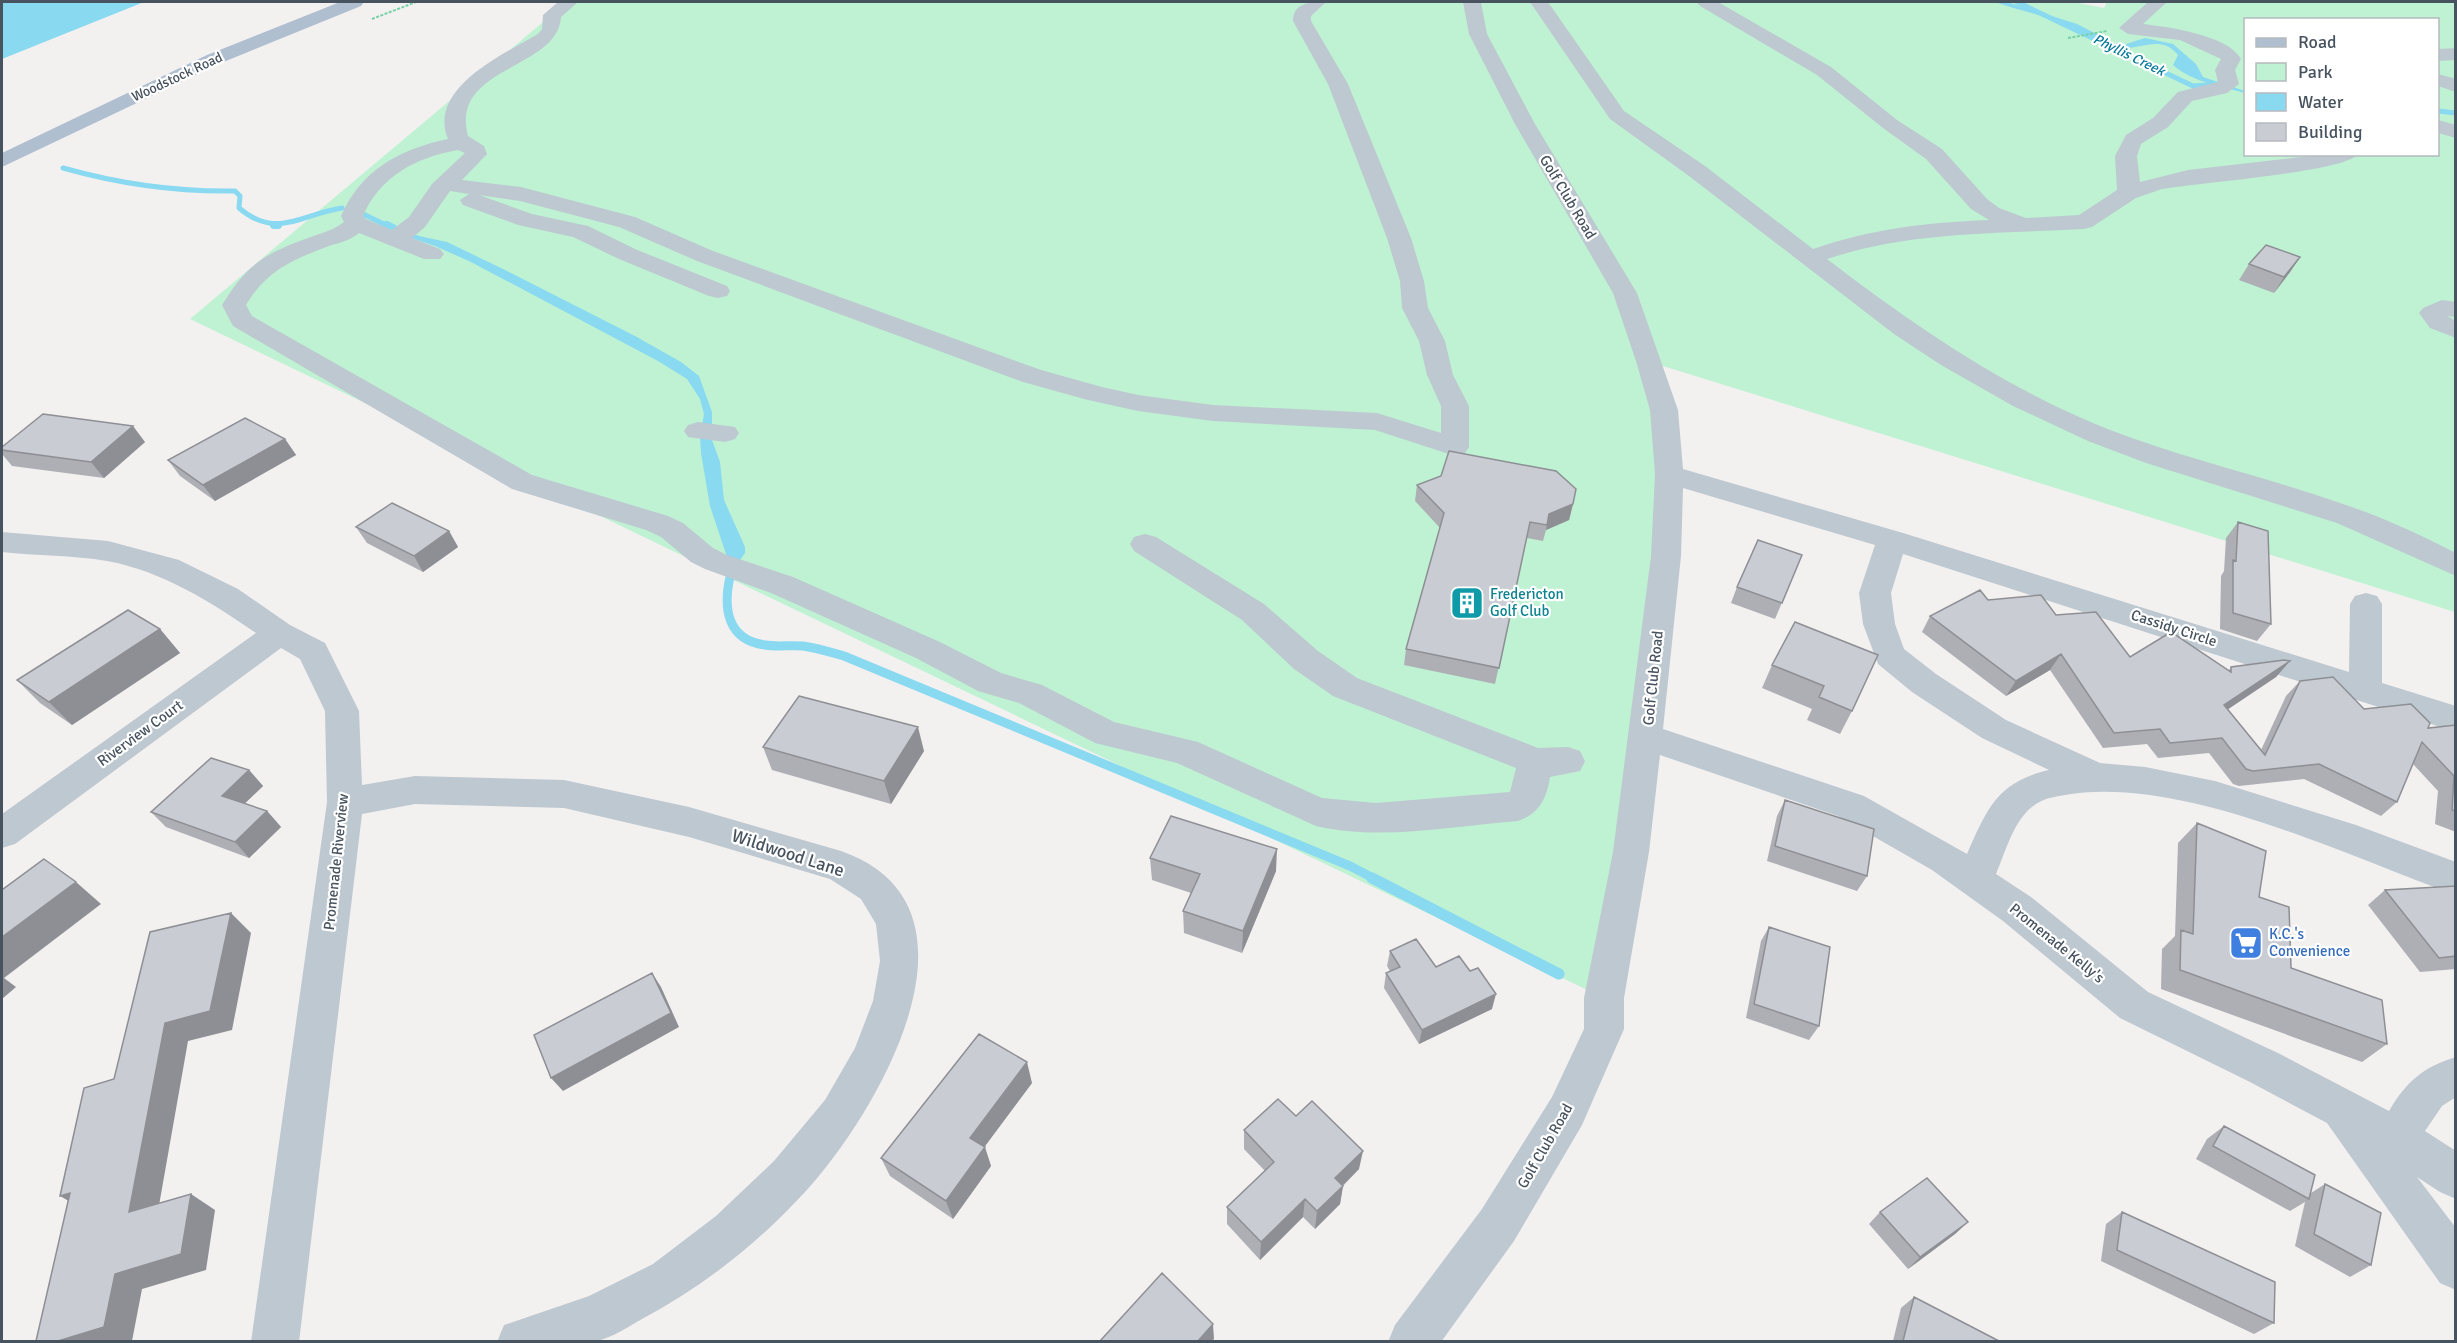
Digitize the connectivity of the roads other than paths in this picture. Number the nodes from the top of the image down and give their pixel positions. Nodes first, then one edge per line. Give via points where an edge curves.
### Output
1 (355, 2) edge
2 (569, 2) edge
3 (1317, 2) edge
4 (1472, 2) edge
5 (1539, 2) edge
6 (1706, 2) edge
7 (2158, 2) edge
8 (2456, 54) edge
9 (2439, 55) edge
10 (2439, 80) edge
11 (2456, 86) edge
12 (2439, 122) edge
13 (2456, 122) edge
14 (2439, 126) edge
15 (2456, 132) edge
16 (461, 143) junction
17 (2342, 156) edge
18 (2, 161) edge
19 (444, 184) junction
20 (2128, 193) junction
21 (615, 218) junction
22 (357, 224) junction
23 (2024, 224) junction
24 (586, 234) junction
25 (402, 235) junction
26 (432, 254) dead end
27 (1810, 257) junction
28 (718, 291) dead end
29 (2456, 310) edge
30 (2456, 330) edge
31 (698, 431) dead end
32 (725, 433) dead end
33 (1669, 474) junction
34 (1892, 540) junction
35 (2, 542) edge
36 (1145, 544) dead end
37 (2456, 566) edge
38 (2366, 604) dead end
39 (279, 633) junction
40 (2365, 690) junction
41 (2456, 719) edge
42 (1646, 737) junction
43 (1535, 761) junction
44 (1568, 761) dead end
45 (2096, 777) junction
46 (345, 802) junction
47 (2, 833) edge
48 (2456, 879) edge
49 (1975, 880) junction
50 (2456, 1077) edge
51 (2340, 1107) junction
52 (2397, 1138) junction
53 (2456, 1177) edge
54 (2456, 1267) edge
55 (275, 1341) edge
56 (521, 1341) edge
57 (1412, 1341) edge

1 - 18 main road, Woodstock Road via 214,59
2 - 16 street via 552,15 551,29 545,38 489,71 459,100 456,134
3 - 21 street via 1302,14 1302,21 1338,84 1399,238 1412,280 1415,308 1432,341 1440,375 1455,406 1455,447 1377,422 1213,413 1098,394 1022,372 705,256
4 - 33 street, Golf Club Road via 1478,33 1525,124 1625,293 1664,410
5 - 27 street via 1617,116
6 - 23 street via 1824,71 1934,154 1979,204 1991,213
7 - 20 street via 2128,28 2184,35 2229,55 2225,70 2227,86 2181,99 2163,120 2135,138 2126,160
8 - 9 street
10 - 11 street
12 - 13 street
14 - 15 street
16 - 19 street via 476,154
16 - 22 street via 420,153 373,180 354,209 352,216
17 - 20 street via 2328,161 2188,177
19 - 21 street via 520,194
19 - 24 street via 455,194 505,214
19 - 25 street
20 - 23 street via 2084,222
21 - 24 street
22 - 25 street
22 - 43 street via 262,269 237,296 236,312 251,327 522,482 657,523 716,562 782,585 990,682 1030,694 1107,734 1186,752 1316,811 1376,818 1518,806 1526,801 1530,791
23 - 27 street via 1912,231 1860,241
24 - 28 street
25 - 26 street
27 - 37 street via 1927,345 2016,398 2151,454 2331,510 2404,539
29 - 30 street via 2442,308 2432,313 2439,323
31 - 32 street
33 - 34 street, Cassidy Circle
33 - 42 street, Golf Club Road via 1666,556
34 - 40 street, Cassidy Circle
34 - 45 street via 1875,593 1879,624 1890,656 1994,729
35 - 39 street, Promenade Riverview via 108,551 168,568 227,597
36 - 43 street via 1253,612 1306,660 1346,687
38 - 40 street
39 - 46 street, Promenade Riverview via 313,651 342,711
39 - 47 street, Riverview Court
40 - 41 street, Cassidy Circle
42 - 49 street, Promenade Kelly's via 1851,806
42 - 57 street, Golf Club Road via 1632,852 1604,998 1604,1029 1567,1111 1498,1226
43 - 44 street
45 - 48 street via 2145,781 2215,795 2356,840
45 - 49 street via 2054,783 2020,795 1997,830
46 - 55 street, Promenade Riverview
46 - 56 street, Wildwood Lane via 415,790 564,794 689,822 841,867 874,888 895,920 900,961 893,1001 872,1057 840,1115 790,1176 732,1232 669,1280 598,1317
49 - 51 street, Promenade Kelly's via 2017,909 2134,1005
50 - 52 street via 2439,1080
51 - 52 street, Promenade Kelly's
51 - 54 street
52 - 53 street, Promenade Kelly's

